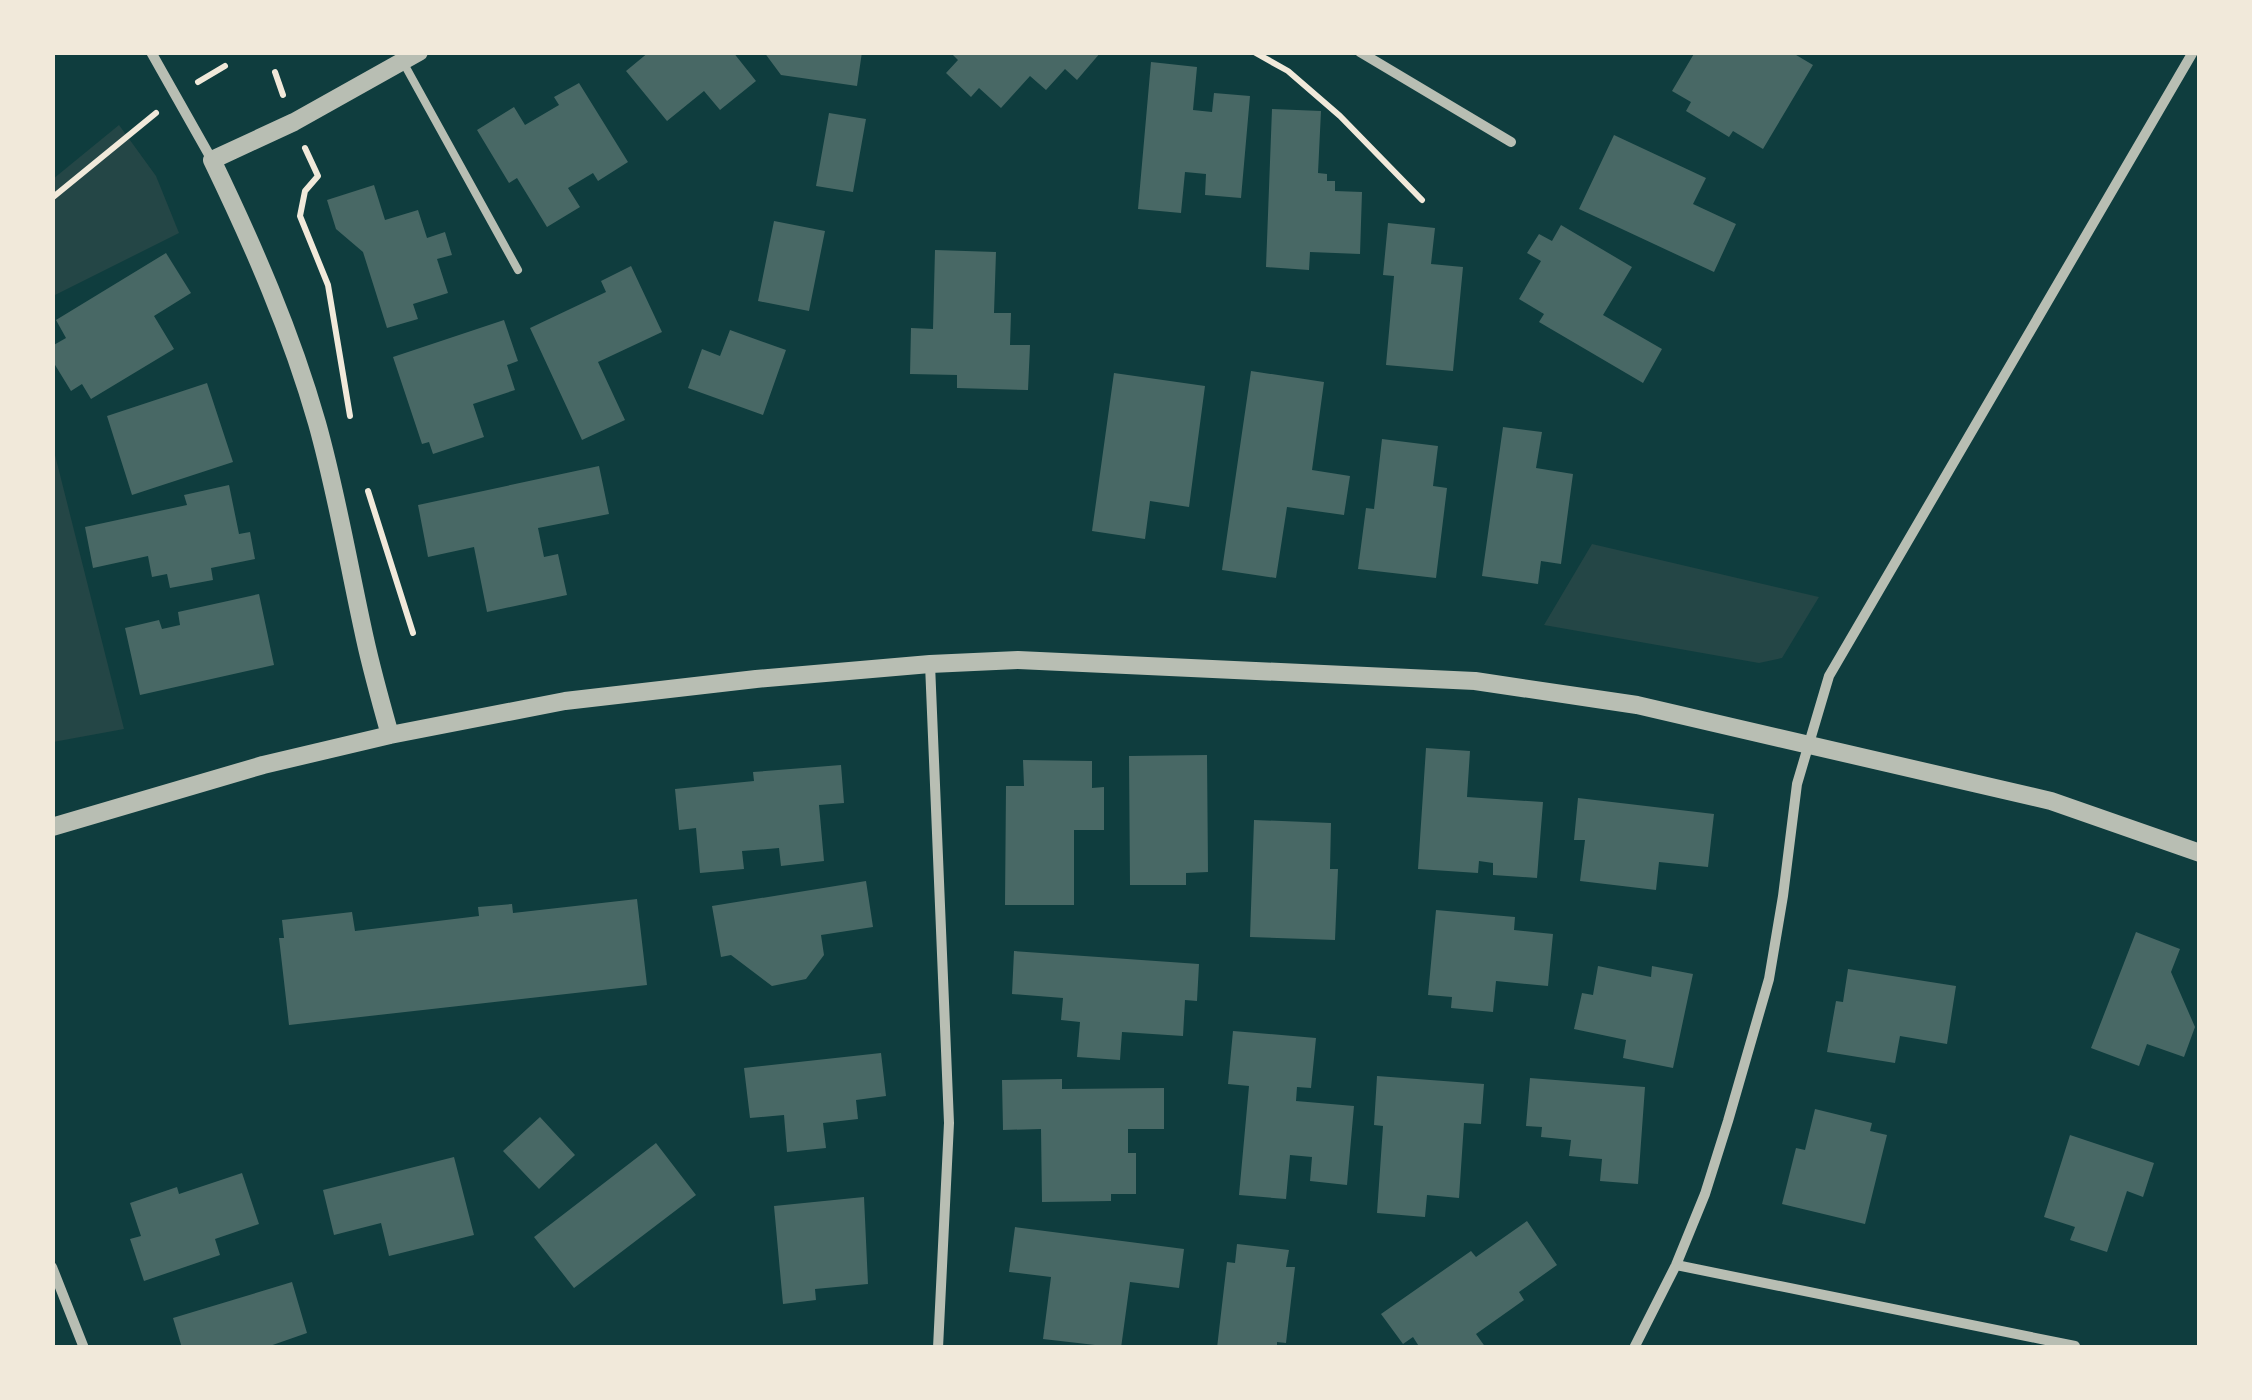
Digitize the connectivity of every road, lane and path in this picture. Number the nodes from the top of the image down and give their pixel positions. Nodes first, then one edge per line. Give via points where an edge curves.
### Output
1 (151, 52) edge
2 (1254, 52) edge
3 (1360, 52) edge
4 (2192, 52) edge
5 (411, 57) edge
6 (275, 72) dead end
7 (294, 122) junction
8 (132, 135) dead end
9 (1511, 142) dead end
10 (212, 160) junction
11 (52, 198) edge
12 (1422, 200) dead end
13 (518, 270) dead end
14 (352, 429) dead end
15 (366, 484) dead end
16 (413, 632) dead end
17 (930, 664) junction
18 (390, 735) junction
19 (1808, 744) junction
20 (52, 827) edge
21 (2200, 852) edge
22 (1676, 1266) junction
23 (52, 1268) edge
24 (2075, 1346) edge
25 (84, 1348) edge
26 (938, 1348) edge
27 (1634, 1348) edge

1 - 10 street
2 - 12 path via 1327,104
3 - 9 street
4 - 19 street via 1830,676
5 - 7 street
5 - 13 lane
6 - 7 path
7 - 10 street
7 - 14 path via 318,176 305,191 300,216 328,284
8 - 11 path
10 - 18 street via 252,243 316,420
15 - 16 path
17 - 18 street via 565,701
17 - 19 street via 1018,660 1475,682 1637,706
17 - 26 street via 949,1124
18 - 20 street
19 - 21 street via 2050,800
19 - 22 street via 1768,979 1722,1139
22 - 24 street
22 - 27 street
23 - 25 street

